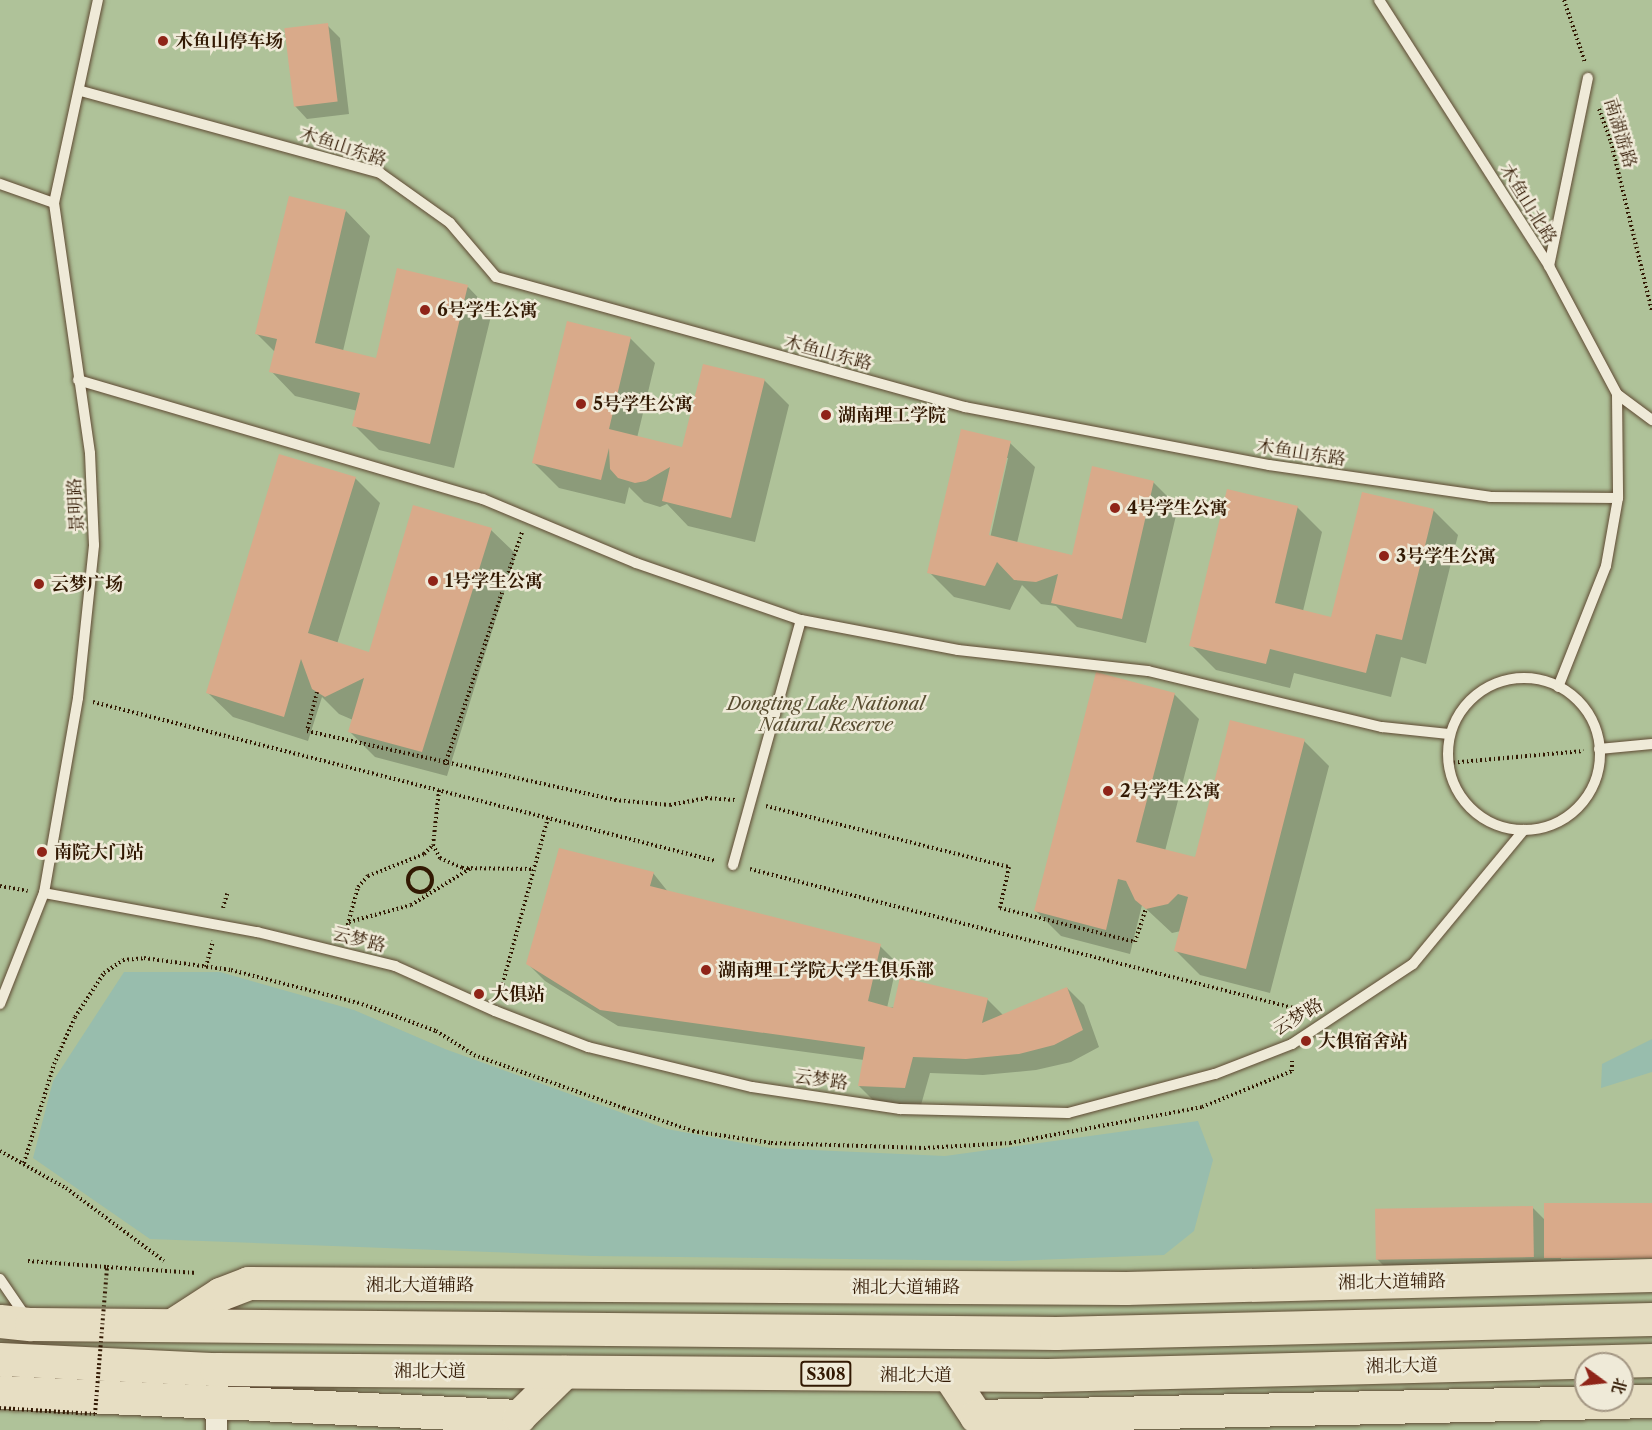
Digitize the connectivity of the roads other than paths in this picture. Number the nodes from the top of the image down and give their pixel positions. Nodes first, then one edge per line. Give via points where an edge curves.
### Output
1 (98, 0) edge
2 (1379, 0) edge
3 (1588, 78) road end
4 (81, 91) junction
5 (0, 184) edge
6 (54, 203) junction
7 (1548, 266) junction
8 (78, 380) junction
9 (1617, 394) junction
10 (1652, 420) edge
11 (1618, 498) junction
12 (801, 620) junction
13 (1558, 687) junction
14 (1449, 734) junction
15 (1652, 744) edge
16 (1599, 749) junction
17 (1524, 830) junction
18 (733, 865) road end
19 (44, 893) junction
20 (0, 1004) edge
21 (1652, 1275) edge
22 (0, 1279) edge
23 (1652, 1319) edge
24 (16, 1323) edge
25 (172, 1325) junction
26 (0, 1359) edge
27 (1652, 1360) edge
28 (216, 1369) junction
29 (564, 1372) junction
30 (1197, 1372) junction
31 (949, 1375) junction
32 (0, 1392) edge
33 (1652, 1401) edge
34 (1199, 1408) junction
35 (216, 1417) edge

1 - 4 lane, 景明路
2 - 7 lane, 木鱼山北路
3 - 7 lane
4 - 6 lane, 景明路
4 - 11 lane, 木鱼山东路 via 380,173 450,223 496,277 965,407 1269,465 1490,497
5 - 6 lane
6 - 8 lane, 景明路
7 - 9 lane, 木鱼山北路
8 - 12 lane via 483,499 636,563
8 - 19 lane, 景明路 via 90,453 94,545 78,698
9 - 10 lane, 木鱼山北路
9 - 11 lane
11 - 13 lane via 1606,566
12 - 14 lane via 958,650 1148,671 1382,727
12 - 18 lane
13 - 14 lane via 1544,679 1504,679 1469,699
13 - 16 lane via 1579,699 1599,734
14 - 17 lane via 1449,775 1469,810 1504,830
15 - 16 lane
16 - 17 lane via 1599,775 1579,810 1544,830
17 - 19 lane, 云梦路 via 1413,964 1292,1044 1215,1074 1068,1113 900,1109 752,1087 588,1047 395,966 218,925
19 - 20 lane, 景明路
21 - 25 main road, 湘北大道辅路 via 1126,1288 249,1282 220,1294
22 - 24 lane
23 - 25 main road via 1056,1333
24 - 25 main road
26 - 28 main road, 湘北大道 / S308
27 - 30 main road, 湘北大道 / S308
28 - 29 main road, 湘北大道 / S308
28 - 35 street
29 - 31 main road, 湘北大道 / S308
29 - 35 main road via 519,1416
30 - 31 main road, 湘北大道 / S308
30 - 34 main road
31 - 34 main road via 976,1416
32 - 35 main road
33 - 34 main road

